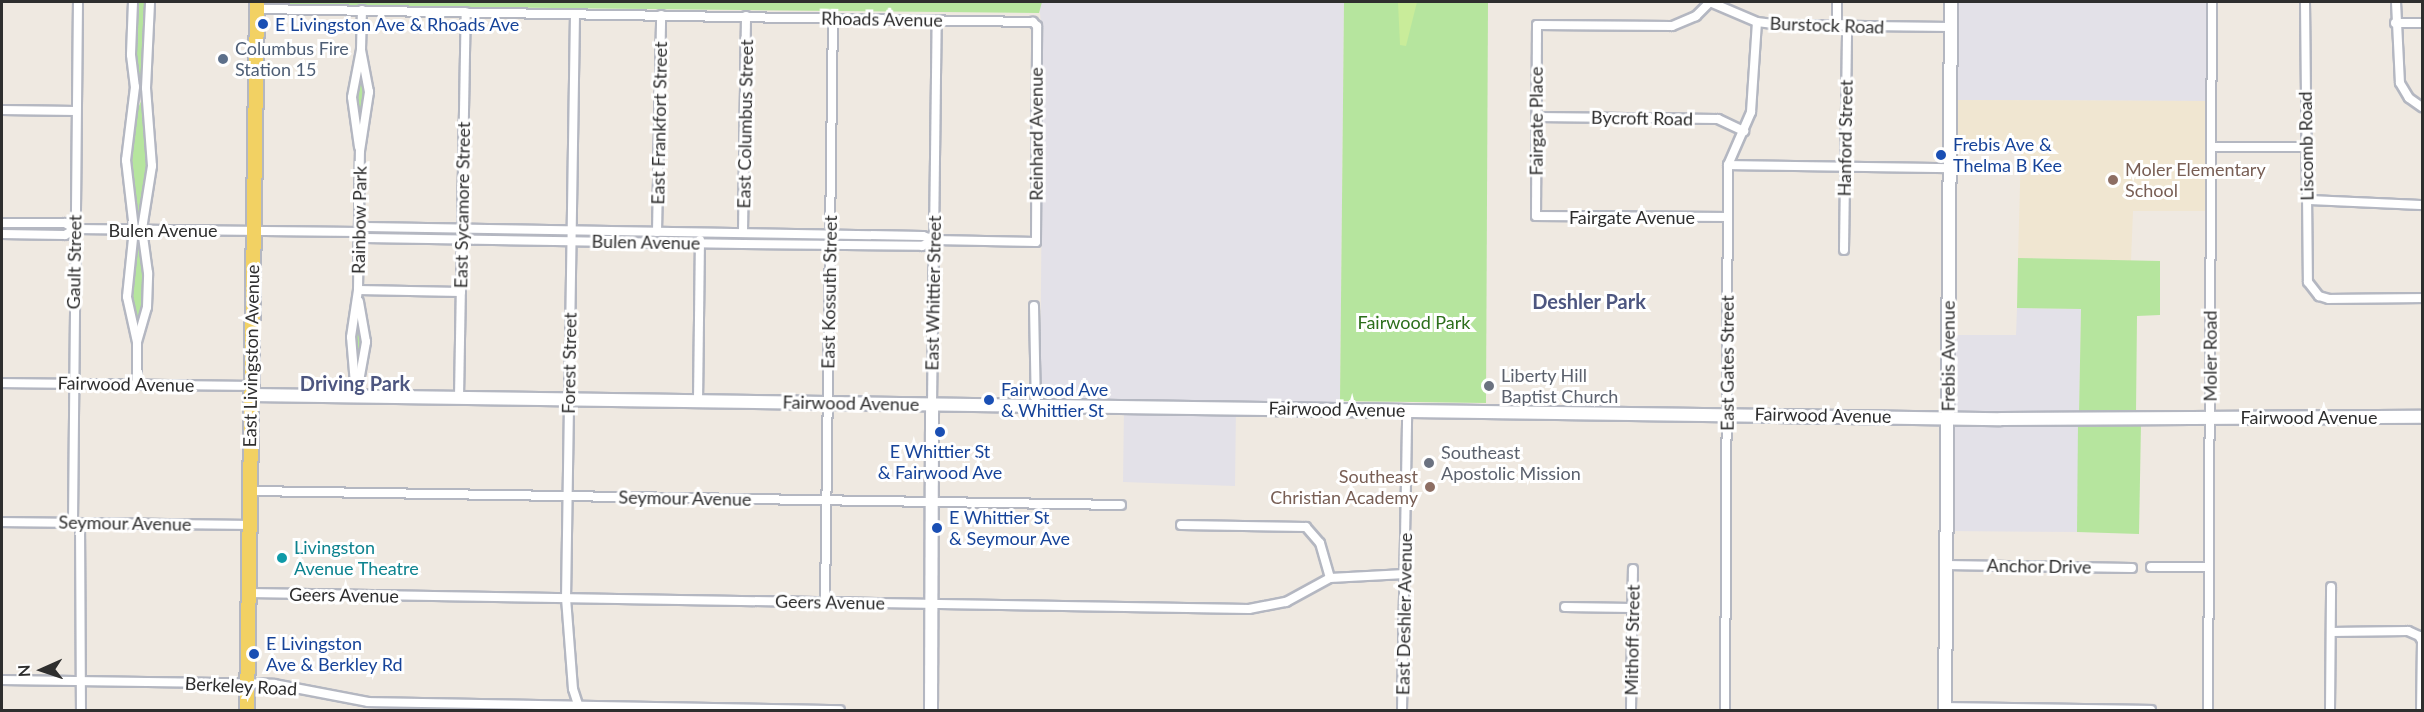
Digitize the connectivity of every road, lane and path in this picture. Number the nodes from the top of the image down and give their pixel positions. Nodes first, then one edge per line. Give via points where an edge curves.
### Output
1 (78, 2) edge
2 (133, 2) edge
3 (150, 2) edge
4 (1710, 2) edge
5 (1837, 2) edge
6 (1951, 2) edge
7 (2212, 2) edge
8 (2305, 2) edge
9 (2396, 2) edge
10 (256, 5) edge
11 (362, 10) junction
12 (466, 12) junction
13 (575, 14) junction
14 (661, 15) junction
15 (747, 16) junction
16 (833, 18) junction
17 (937, 20) junction
18 (1757, 22) junction
19 (2395, 23) junction
20 (2422, 23) edge
21 (1036, 26) joint
22 (1537, 26) joint
23 (1837, 26) junction
24 (1847, 26) junction
25 (1951, 27) junction
26 (361, 51) junction
27 (2422, 107) edge
28 (2, 110) edge
29 (76, 111) junction
30 (1536, 117) junction
31 (1744, 131) junction
32 (2211, 147) junction
33 (2305, 147) junction
34 (360, 150) junction
35 (1728, 165) junction
36 (1845, 166) junction
37 (1950, 168) junction
38 (2308, 200) junction
39 (2422, 205) edge
40 (1536, 216) joint
41 (1728, 217) junction
42 (2, 223) edge
43 (138, 229) junction
44 (462, 229) junction
45 (75, 230) junction
46 (253, 231) junction
47 (571, 231) junction
48 (359, 232) junction
49 (657, 232) junction
50 (700, 232) junction
51 (743, 232) junction
52 (2, 234) edge
53 (830, 234) junction
54 (462, 240) junction
55 (934, 240) junction
56 (571, 242) junction
57 (1036, 242) joint
58 (700, 243) junction
59 (830, 245) junction
60 (1844, 250) dead end
61 (358, 290) junction
62 (461, 292) junction
63 (2422, 298) edge
64 (1034, 306) dead end
65 (137, 342) junction
66 (2, 383) edge
67 (72, 383) junction
68 (137, 385) junction
69 (251, 391) junction
70 (356, 396) junction
71 (459, 398) junction
72 (569, 399) junction
73 (698, 401) junction
74 (828, 403) junction
75 (932, 404) junction
76 (1036, 406) junction
77 (1407, 410) junction
78 (1727, 413) junction
79 (2210, 417) junction
80 (2422, 417) edge
81 (1948, 418) junction
82 (250, 492) junction
83 (567, 496) junction
84 (826, 500) junction
85 (932, 502) junction
86 (1121, 505) dead end
87 (2, 522) edge
88 (76, 522) junction
89 (249, 525) junction
90 (1181, 525) dead end
91 (1946, 565) junction
92 (2151, 567) dead end
93 (2208, 567) junction
94 (2133, 568) dead end
95 (1633, 569) dead end
96 (1405, 574) junction
97 (1330, 578) junction
98 (2331, 587) dead end
99 (249, 593) junction
100 (566, 598) junction
101 (825, 602) junction
102 (930, 603) junction
103 (1565, 607) dead end
104 (1632, 608) junction
105 (2331, 632) junction
106 (2, 680) edge
107 (80, 681) junction
108 (248, 684) junction
109 (579, 708) edge
110 (622, 709) edge
111 (1945, 709) edge
112 (81, 711) edge
113 (247, 711) edge
114 (840, 711) edge
115 (931, 711) edge
116 (1402, 711) edge
117 (1631, 711) edge
118 (1725, 711) edge
119 (2151, 711) edge
120 (2208, 711) edge
121 (2330, 711) edge
122 (2421, 711) edge

1 - 29 street, Gault Street
2 - 43 street via 131,55 135,87 126,160
3 - 43 street via 146,88 152,166
4 - 18 street, Burstock Road
4 - 22 street, Burstock Road via 1696,16 1672,26
5 - 23 street
6 - 25 street, Frebis Avenue
7 - 32 street, Moler Road
8 - 33 street, Liscomb Road
9 - 19 street
10 - 11 street, Rhoads Avenue
10 - 46 main road, East Livingston Avenue
11 - 12 street, Rhoads Avenue
11 - 26 street, Rainbow Park
12 - 13 street, Rhoads Avenue
12 - 44 street, East Sycamore Street
13 - 14 street, Rhoads Avenue
13 - 47 street, Forest Street
14 - 15 street, Rhoads Avenue
14 - 49 street, East Frankfort Street
15 - 16 street, Rhoads Avenue
15 - 51 street, East Columbus Street
16 - 17 street, Rhoads Avenue
16 - 53 street, East Kossuth Street
17 - 21 street, Rhoads Avenue via 1026,20
17 - 55 street, East Whittier Street
18 - 23 street, Burstock Road
18 - 31 street, East Gates Street via 1752,105
19 - 20 street
19 - 27 street via 2396,65 2409,98
21 - 57 street, Reinhard Avenue
22 - 30 street, Fairgate Place
23 - 24 street, Burstock Road
24 - 25 street, Burstock Road
24 - 36 street, Hanford Street
25 - 37 street, Frebis Avenue
26 - 34 street, Rainbow Park via 369,92
26 - 34 street, Rainbow Park via 352,97
28 - 29 street
29 - 45 street, Gault Street
30 - 31 street, Bycroft Road via 1719,119
30 - 40 street, Fairgate Place
31 - 35 street, East Gates Street
32 - 33 street
32 - 79 street, Moler Road
33 - 38 street, Liscomb Road
34 - 48 street, Rainbow Park
35 - 36 street
35 - 41 street, East Gates Street
36 - 37 street
36 - 60 street, Hanford Street
37 - 81 street, Frebis Avenue
38 - 39 street
38 - 63 street, Liscomb Road via 2307,273 2313,290 2329,299
40 - 41 street, Fairgate Avenue
41 - 78 street, East Gates Street
42 - 45 street, Bulen Avenue via 65,223
43 - 45 street, Bulen Avenue
43 - 46 street, Bulen Avenue
43 - 65 street via 127,297
43 - 65 street via 148,273 147,307
44 - 47 street, Bulen Avenue
44 - 48 street, Bulen Avenue via 365,227
44 - 54 street, East Sycamore Street
45 - 52 street, Bulen Avenue via 65,235
45 - 67 street, Gault Street
46 - 48 street, Bulen Avenue
46 - 69 main road, East Livingston Avenue
47 - 49 street, Bulen Avenue
47 - 56 street, Forest Street
48 - 54 street, Bulen Avenue via 365,238
48 - 61 street, Rainbow Park
49 - 50 street, Bulen Avenue
50 - 51 street, Bulen Avenue
50 - 58 street
51 - 53 street, Bulen Avenue
53 - 55 street, Bulen Avenue via 923,236
53 - 59 street, East Kossuth Street
54 - 56 street, Bulen Avenue
54 - 62 street, East Sycamore Street
55 - 57 street, Bulen Avenue
55 - 59 street, Bulen Avenue via 922,246
55 - 75 street, East Whittier Street
56 - 58 street, Bulen Avenue
56 - 72 street, Forest Street
58 - 59 street, Bulen Avenue
58 - 73 street
59 - 74 street, East Kossuth Street
61 - 62 street
61 - 70 street, Rainbow Park via 351,337
61 - 70 street, Rainbow Park via 366,342
62 - 71 street, East Sycamore Street
64 - 76 street
65 - 68 street
66 - 67 street, Fairwood Avenue
67 - 68 street, Fairwood Avenue
67 - 88 street, Gault Street
68 - 69 street, Fairwood Avenue
69 - 70 street, Fairwood Avenue
69 - 82 main road, East Livingston Avenue
70 - 71 street, Fairwood Avenue
71 - 72 street, Fairwood Avenue
72 - 73 street, Fairwood Avenue
72 - 83 street, Forest Street
73 - 74 street, Fairwood Avenue
74 - 75 street, Fairwood Avenue
74 - 84 street, East Kossuth Street
75 - 76 street, Fairwood Avenue
75 - 85 street, East Whittier Street
76 - 77 street, Fairwood Avenue
77 - 78 street, Fairwood Avenue
77 - 96 street, East Deshler Avenue
78 - 81 street, Fairwood Avenue
78 - 118 street, East Gates Street
79 - 80 street, Fairwood Avenue
79 - 81 street, Fairwood Avenue
79 - 93 street, Moler Road
81 - 91 street, Frebis Avenue
82 - 83 street, Seymour Avenue
82 - 89 main road, East Livingston Avenue
83 - 84 street, Seymour Avenue
83 - 100 street, Forest Street
84 - 85 street, Seymour Avenue
84 - 101 street, East Kossuth Street
85 - 86 street, Seymour Avenue
85 - 102 street, East Whittier Street
87 - 88 street, Seymour Avenue
88 - 89 street, Seymour Avenue
88 - 107 street, Gault Street
89 - 99 main road, East Livingston Avenue
90 - 97 street via 1306,527 1320,543
91 - 94 street, Anchor Drive
91 - 111 street, Frebis Avenue
92 - 93 street
93 - 120 street, Moler Road
95 - 104 street, Mithoff Street
96 - 97 street, Geers Avenue
96 - 116 street, East Deshler Avenue
97 - 102 street, Geers Avenue via 1286,602 1249,609
98 - 105 street
99 - 100 street, Geers Avenue
99 - 108 main road, East Livingston Avenue
100 - 101 street, Geers Avenue
100 - 109 street, Forest Street via 573,688
101 - 102 street, Geers Avenue
102 - 115 street, East Whittier Street
103 - 104 street
104 - 117 street, Mithoff Street
105 - 121 street
105 - 122 street via 2408,631 2419,636
106 - 107 street, Berkeley Road
107 - 108 street, Berkeley Road
107 - 112 street, Gault Street
108 - 109 street, Berkeley Road via 287,686 369,702
108 - 113 main road, East Livingston Avenue
109 - 110 street, Berkeley Road
110 - 114 street, Berkeley Road
111 - 119 street

